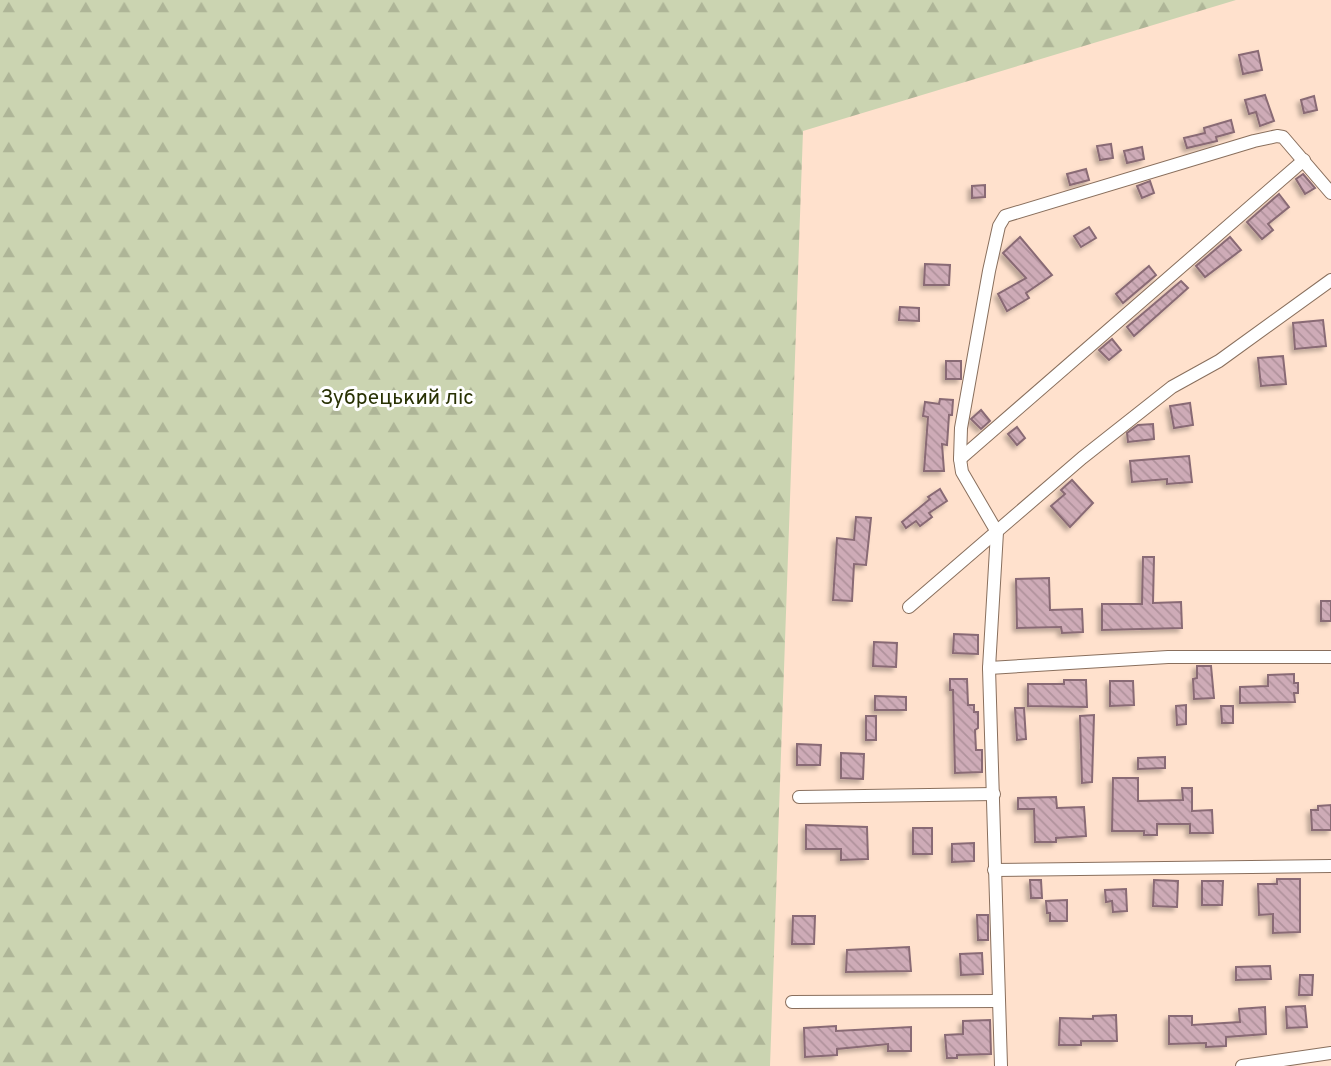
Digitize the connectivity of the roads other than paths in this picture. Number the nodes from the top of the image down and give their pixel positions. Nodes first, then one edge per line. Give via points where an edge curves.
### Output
1 (1304, 160) junction
2 (1331, 193) edge
3 (1331, 280) edge
4 (960, 459) junction
5 (997, 532) junction
6 (909, 607) dead end
7 (1331, 657) edge
8 (989, 668) junction
9 (994, 794) junction
10 (799, 797) dead end
11 (1331, 866) edge
12 (994, 870) junction
13 (998, 1001) junction
14 (792, 1002) dead end
15 (1331, 1053) edge
16 (1001, 1066) edge
17 (1242, 1066) edge

1 - 2 street
1 - 4 street
1 - 4 street via 1290,142 1277,136 1006,216 999,226 989,271 961,428
3 - 5 street via 1219,361 1172,387
4 - 5 street via 962,472
5 - 6 street
5 - 8 street
7 - 8 street via 1168,657
8 - 9 street
9 - 10 street
9 - 12 street
11 - 12 street
12 - 13 street
13 - 14 street
13 - 16 street
15 - 17 street

